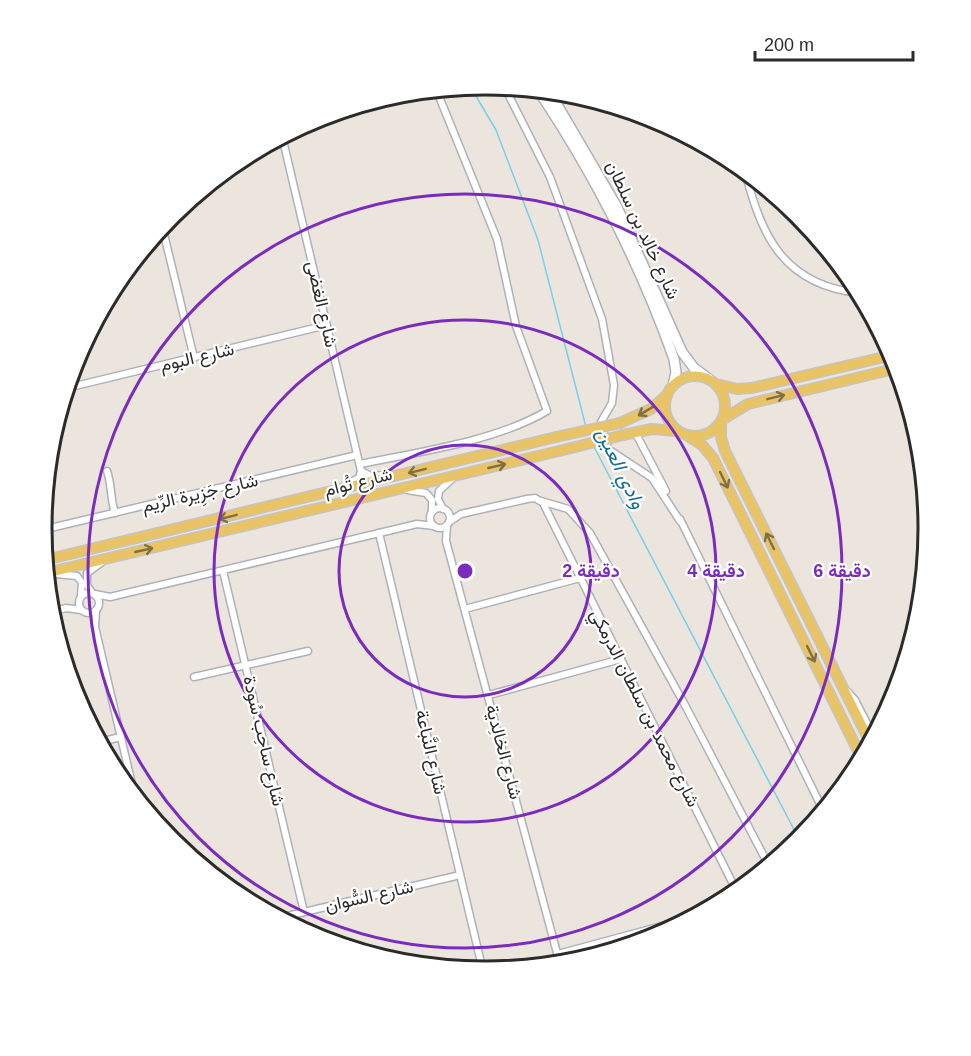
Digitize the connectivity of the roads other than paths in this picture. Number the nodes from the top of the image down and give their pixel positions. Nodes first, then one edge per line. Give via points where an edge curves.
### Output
1 (509, 96) edge
2 (440, 98) edge
3 (544, 99) edge
4 (555, 101) edge
5 (284, 145) edge
6 (748, 184) edge
7 (165, 238) edge
8 (848, 290) edge
9 (327, 325) junction
10 (884, 357) edge
11 (194, 358) junction
12 (889, 370) edge
13 (712, 381) junction
14 (76, 386) edge
15 (671, 390) junction
16 (722, 421) junction
17 (678, 431) junction
18 (635, 432) junction
19 (688, 436) junction
20 (357, 455) junction
21 (360, 464) junction
22 (107, 471) dead end
23 (361, 471) junction
24 (465, 473) junction
25 (396, 476) junction
26 (333, 491) junction
27 (392, 491) junction
28 (541, 501) junction
29 (445, 510) junction
30 (115, 513) junction
31 (431, 513) junction
32 (461, 514) junction
33 (680, 521) junction
34 (448, 523) junction
35 (417, 524) junction
36 (435, 527) junction
37 (52, 528) edge
38 (379, 533) junction
39 (446, 541) junction
40 (53, 558) edge
41 (110, 558) junction
42 (223, 571) junction
43 (55, 572) edge
44 (55, 574) edge
45 (580, 578) junction
46 (94, 594) junction
47 (80, 597) junction
48 (110, 597) junction
49 (66, 608) junction
50 (61, 609) edge
51 (97, 609) junction
52 (465, 609) junction
53 (83, 611) junction
54 (95, 627) junction
55 (308, 651) dead end
56 (621, 659) junction
57 (246, 665) junction
58 (194, 677) dead end
59 (843, 688) junction
60 (489, 695) junction
61 (869, 728) edge
62 (866, 734) edge
63 (121, 737) junction
64 (109, 740) edge
65 (857, 750) edge
66 (130, 776) edge
67 (820, 803) edge
68 (765, 859) edge
69 (460, 875) junction
70 (733, 883) edge
71 (304, 912) junction
72 (292, 915) edge
73 (639, 933) edge
74 (558, 954) joint
75 (481, 961) edge

1 - 33 street via 550,177 602,319 614,386 612,403 601,422 608,449 652,478
2 - 21 street via 497,239 516,326 547,411 492,434
3 - 15 street, شارع خالِد بن سلطان via 620,233 675,359
4 - 13 street, شارع خالِد بن سلطان via 617,207 682,352 694,368
5 - 9 street, شارع الغضى
6 - 8 street via 756,215 781,255 819,283
7 - 11 street
9 - 11 street, شارع البوم
9 - 20 street, شارع الغضى
10 - 13 main road via 752,388 730,388
11 - 14 street, شارع البوم
16 -> 12 main road via 748,404
13 - 15 main road via 694,376
13 - 16 main road via 726,404
15 - 17 main road via 665,410
15 -> 25 main road, شارع تُوام, bridge via 651,409 620,423
16 - 19 main road via 707,435
59 -> 16 main road via 725,451
17 - 18 main road, شارع تُوام via 661,428
17 - 19 main road
24 -> 18 main road, شارع تُوام, bridge
18 - 33 street
19 -> 65 main road via 713,458
20 - 21 street, شارع الغضى
20 - 30 street, شارع جَزِيرة الرِّيم
21 - 23 street, شارع الغضى
22 - 30 street
23 - 25 street via 371,476
23 - 26 street via 356,480
24 - 27 main road, شارع تُوام
24 - 29 street via 441,487 438,499
25 - 26 main road, شارع تُوام
26 -> 40 main road, شارع تُوام
27 - 31 street via 426,493 432,500
41 -> 27 main road, شارع تُوام
28 - 32 street via 532,498
28 - 45 street, شارع محمد بن سلطان الدرمكي
28 - 68 street via 568,509 590,533
29 - 31 street
29 - 32 street
29 - 34 street, شارع الخالِدية
30 - 37 street, شارع جَزِيرة الرِّيم
31 - 35 street
31 - 36 street
32 - 34 street
33 - 67 street
34 - 36 street
34 - 39 street, شارع الخالِدية
35 - 36 street
35 - 38 street
36 - 39 street, شارع الخالِدية
38 - 42 street
38 - 69 street, شارع النَّباعة
39 - 52 street, شارع الخالِدية
41 - 43 main road, شارع تُوام
41 - 46 street via 87,573 87,585
42 - 48 street
42 - 57 street, شارع ساحِب سُودة
44 - 47 street via 77,576 82,583
45 - 52 street
45 - 56 street, شارع محمد بن سلطان الدرمكي
46 - 47 street
46 - 48 street
46 - 51 street
47 - 49 street
47 - 53 street
48 - 51 street
49 - 50 street
49 - 53 street
51 - 53 street
51 - 54 street
52 - 60 street, شارع الخالِدية
53 - 54 street
54 - 63 street
55 - 57 street
56 - 60 street
56 - 70 street, شارع محمد بن سلطان الدرمكي
57 - 58 street
57 - 71 street, شارع ساحِب سُودة
59 - 61 street via 855,700
59 - 62 main road
60 - 74 street, شارع الخالِدية
63 - 64 street
63 - 66 street
69 - 71 street, شارع السُّوان
69 - 75 street, شارع النَّباعة
71 - 72 street, شارع السُّوان
73 - 74 street

